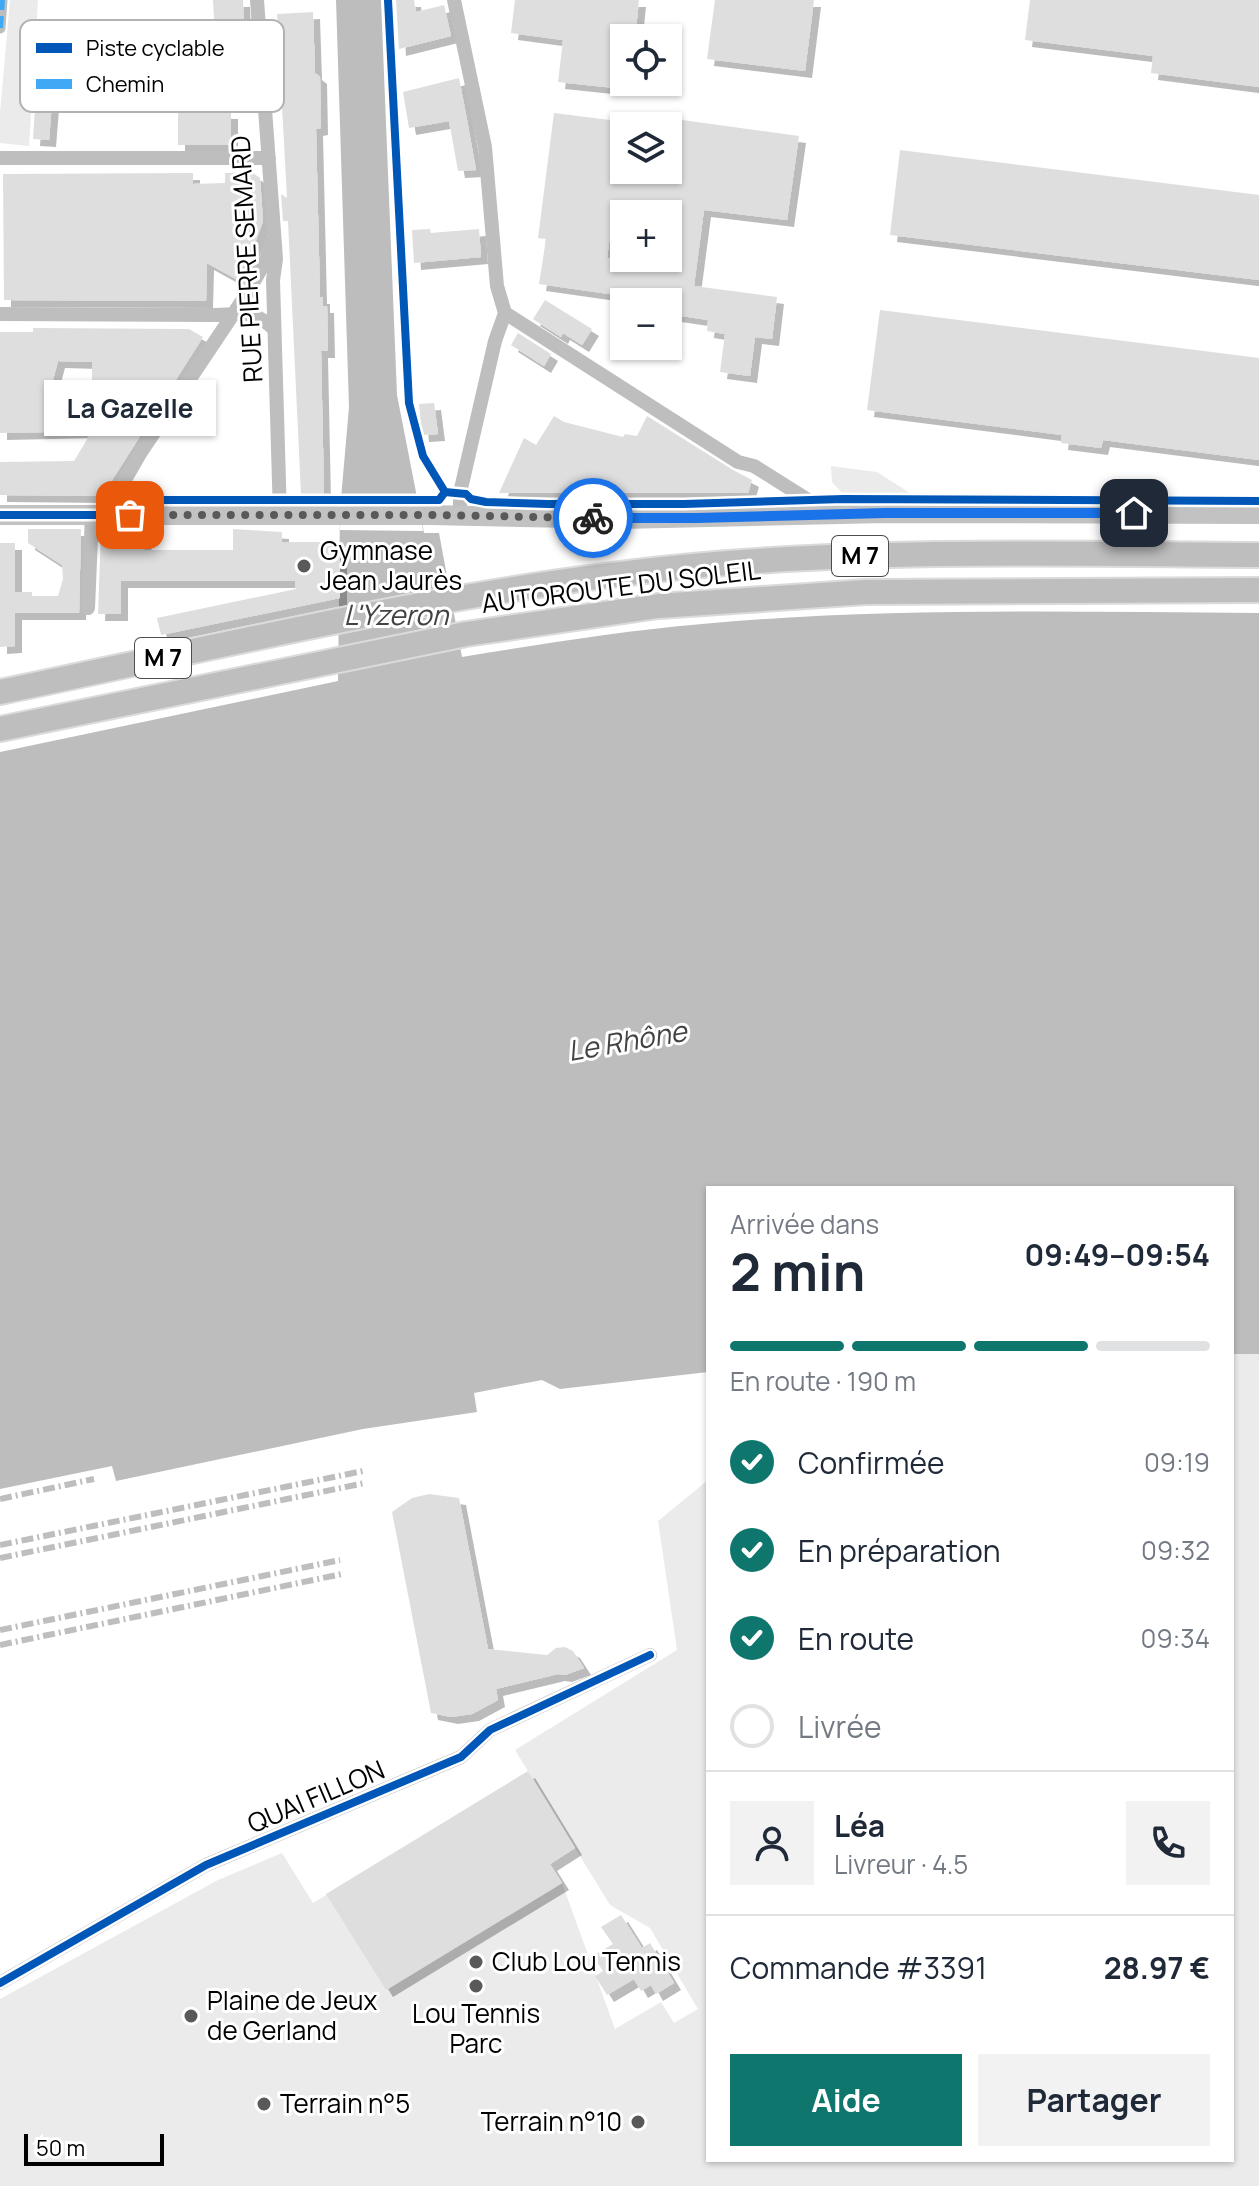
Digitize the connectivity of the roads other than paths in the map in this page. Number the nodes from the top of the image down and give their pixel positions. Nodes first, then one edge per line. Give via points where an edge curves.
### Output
1 (2, 0) edge
2 (257, 0) edge
3 (454, 0) edge
4 (259, 20) edge
5 (0, 28) edge
6 (266, 112) edge
7 (0, 158) edge
8 (269, 158) junction
9 (275, 231) junction
10 (505, 313) junction
11 (0, 314) edge
12 (230, 315) junction
13 (274, 329) junction
14 (809, 514) junction
15 (1259, 514) edge
16 (0, 515) edge
17 (102, 515) junction
18 (460, 515) junction
19 (280, 516) junction
20 (1259, 555) edge
21 (1259, 590) edge
22 (88, 608) dead end
23 (0, 692) edge
24 (0, 729) edge
25 (650, 1655) dead end
26 (0, 1983) edge

1 - 5 street
2 - 4 street, RUE PIERRE SEMARD
3 - 10 street via 485,147 497,286
6 - 8 street, RUE PIERRE SEMARD
7 - 8 street
8 - 9 street, RUE PIERRE SEMARD
9 - 12 street via 257,276
9 - 13 street, RUE PIERRE SEMARD
10 - 14 street via 738,462 754,466 808,500
10 - 18 street via 460,493
11 - 12 street
12 - 13 street via 254,314
12 - 17 street
13 - 19 street, RUE PIERRE SEMARD
14 - 15 main road
14 - 18 main road via 636,519
16 - 17 main road
17 - 19 main road
17 - 22 street
18 - 19 main road
20 - 23 highway, AUTOROUTE DU SOLEIL / M 7 via 843,556 701,565 464,597
21 - 24 highway, AUTOROUTE DU SOLEIL / M 7 via 796,595 598,613 466,634
25 - 26 street, QUAI FILLON via 490,1730 461,1757 206,1865

